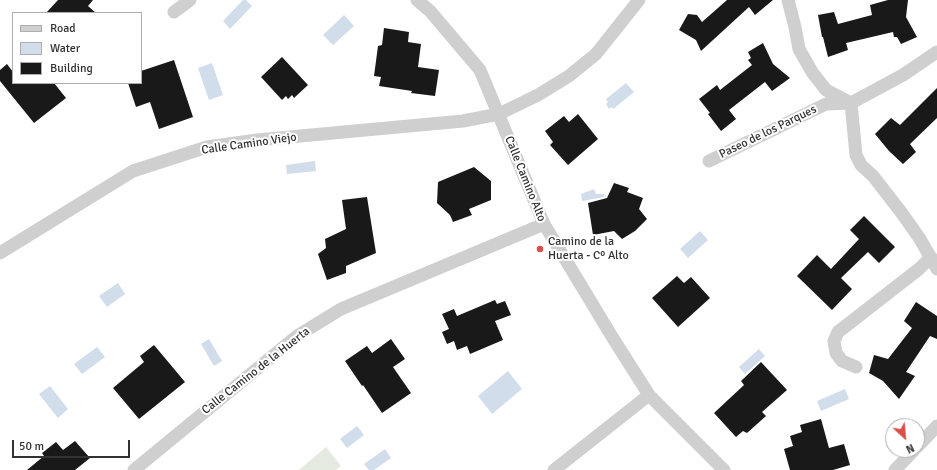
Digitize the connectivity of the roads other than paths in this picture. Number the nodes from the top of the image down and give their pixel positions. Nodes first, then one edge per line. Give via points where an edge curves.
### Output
1 (190, 0) edge
2 (417, 0) edge
3 (639, 0) edge
4 (788, 0) edge
5 (174, 12) dead end
6 (937, 52) edge
7 (851, 103) junction
8 (499, 114) junction
9 (709, 161) dead end
10 (544, 224) junction
11 (0, 253) edge
12 (934, 263) edge
13 (856, 367) dead end
14 (649, 395) junction
15 (937, 426) edge
16 (925, 439) edge
17 (907, 458) edge
18 (134, 470) edge
19 (554, 470) edge
20 (724, 470) edge
21 (896, 470) edge

1 - 5 street
2 - 8 street, Calle Camino Alto via 430,11 480,70
3 - 8 street via 596,54 569,76
4 - 7 street via 798,49 812,72 826,90
6 - 7 street, Paseo de los Parques via 903,75
7 - 9 street, Paseo de los Parques via 826,104
7 - 12 street via 856,155 861,165 873,176 901,212
8 - 10 street, Calle Camino Alto
8 - 11 street, Calle Camino Viejo via 462,121 207,147 133,171
10 - 14 street, Calle Camino Alto
10 - 18 street, Calle Camino de la Huerta via 341,309 296,336
12 - 13 street via 919,270 838,332 834,341 836,353 842,361
14 - 19 street
14 - 20 street, Calle Camino Alto
15 - 16 street
17 - 21 street

